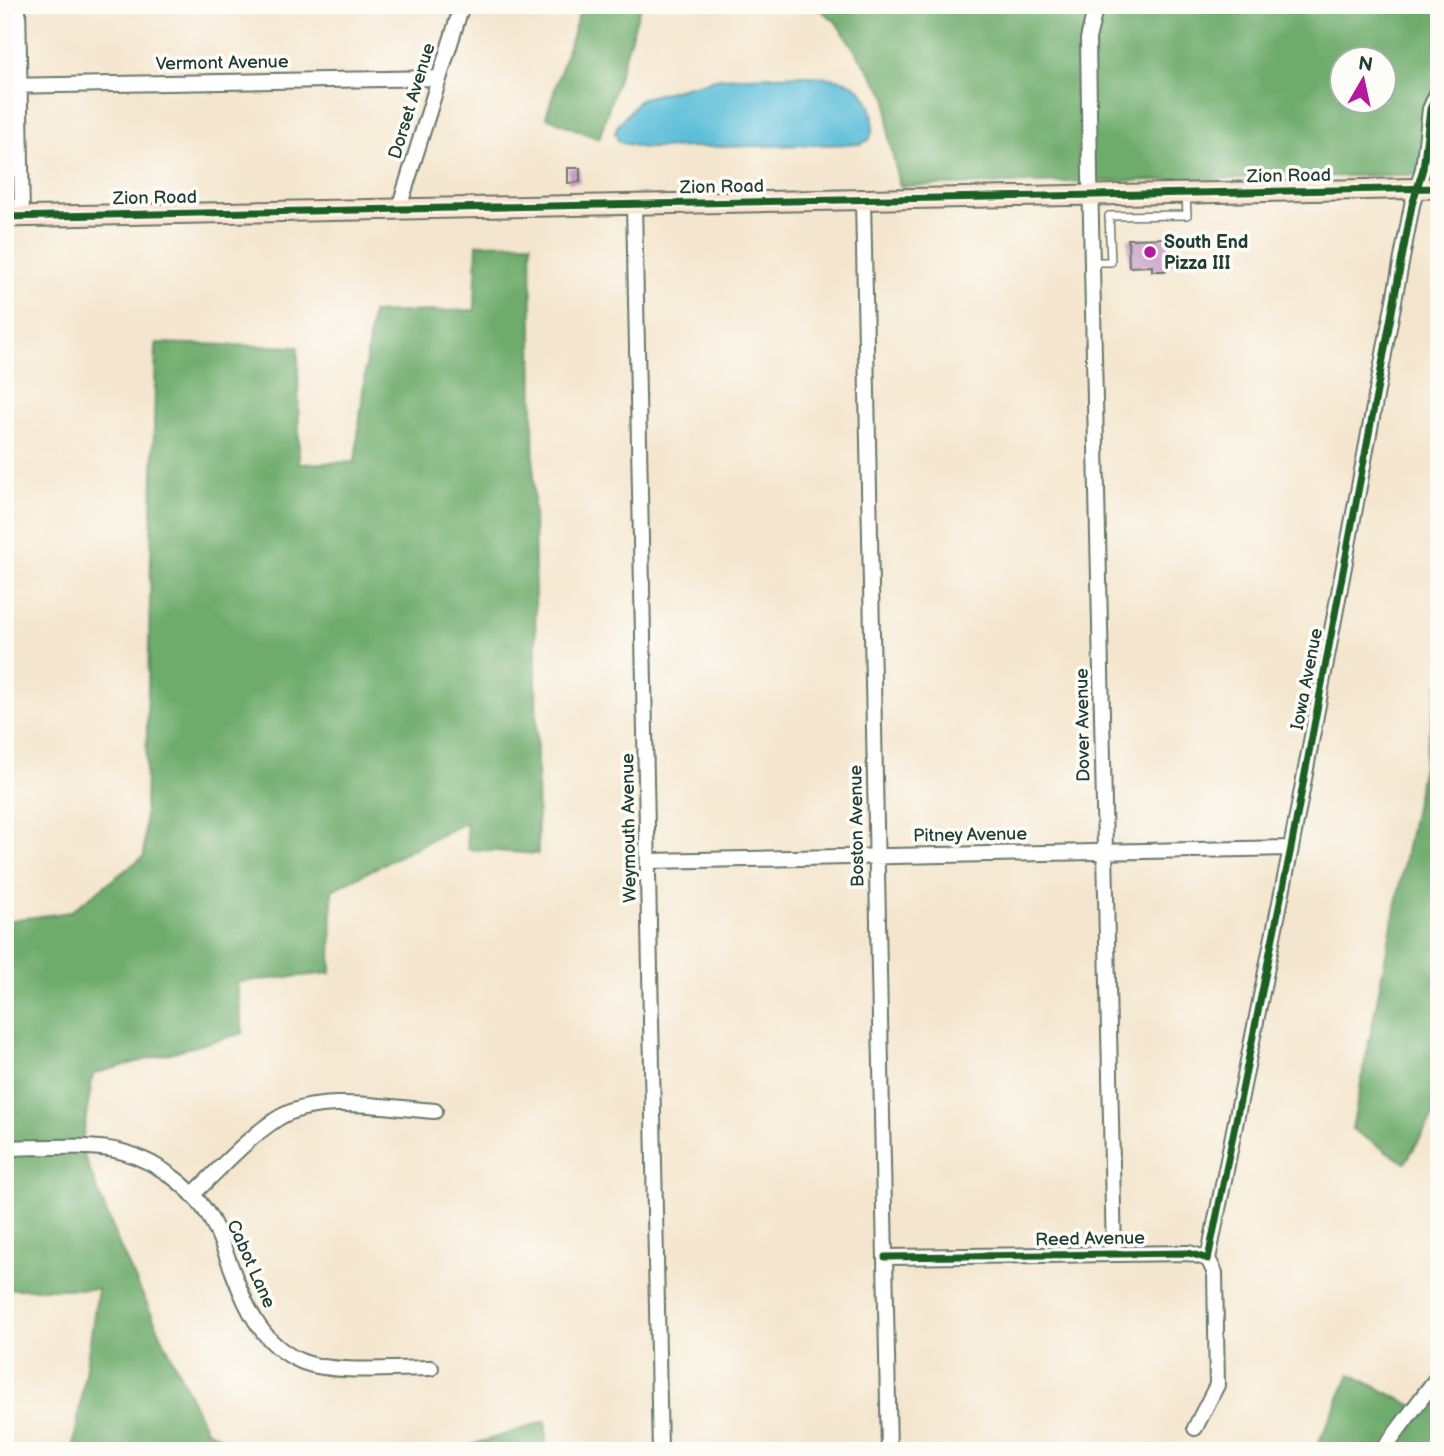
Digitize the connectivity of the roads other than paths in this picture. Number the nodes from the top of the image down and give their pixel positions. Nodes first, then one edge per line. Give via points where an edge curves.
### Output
1 (18, 5) edge
2 (462, 5) edge
3 (1096, 5) edge
4 (439, 78) junction
5 (12, 86) edge
6 (1439, 89) edge
7 (1439, 188) edge
8 (1417, 189) junction
9 (1186, 193) junction
10 (1090, 195) junction
11 (1117, 195) junction
12 (863, 200) junction
13 (634, 204) junction
14 (399, 208) junction
15 (1117, 216) junction
16 (14, 217) edge
17 (1092, 262) junction
18 (1291, 848) junction
19 (1105, 852) junction
20 (877, 857) junction
21 (649, 861) junction
22 (435, 1111) dead end
23 (5, 1147) edge
24 (194, 1194) junction
25 (1114, 1254) junction
26 (886, 1257) junction
27 (1208, 1259) junction
28 (430, 1368) dead end
29 (1439, 1375) edge
30 (1195, 1428) dead end
31 (660, 1451) edge
32 (889, 1451) edge
33 (1382, 1451) edge

1 - 5 street
2 - 4 street, Dorset Avenue
3 - 10 street, Dover Avenue via 1088,39
4 - 5 street, Vermont Avenue
4 - 14 street, Dorset Avenue
5 - 16 street
6 - 8 street, Iowa Avenue via 1430,109
7 - 8 street, Zion Road
8 - 9 street, Zion Road
8 - 18 street, Iowa Avenue
9 - 11 street, Zion Road
9 - 15 lane via 1187,215
10 - 11 street, Zion Road
10 - 12 street, Zion Road
10 - 17 street, Dover Avenue
11 - 15 lane
12 - 13 street, Zion Road
12 - 20 street, Boston Avenue
13 - 14 street, Zion Road
13 - 21 street, Weymouth Avenue
14 - 16 street, Zion Road
15 - 17 lane via 1110,216 1111,262
17 - 19 street, Dover Avenue
18 - 19 street, Pitney Avenue
18 - 27 street, Iowa Avenue
19 - 20 street, Pitney Avenue
19 - 25 street, Dover Avenue
20 - 21 street, Pitney Avenue
20 - 26 street, Boston Avenue
21 - 31 street, Weymouth Avenue
22 - 24 street via 322,1104 290,1112 253,1139
23 - 24 street, Cabot Lane via 119,1151 153,1164
24 - 28 street, Cabot Lane via 215,1226 254,1319 281,1350 323,1367
25 - 26 street, Reed Avenue
25 - 27 street, Reed Avenue via 1189,1253
26 - 32 street, Boston Avenue
27 - 30 street via 1215,1273 1217,1385
29 - 33 street

